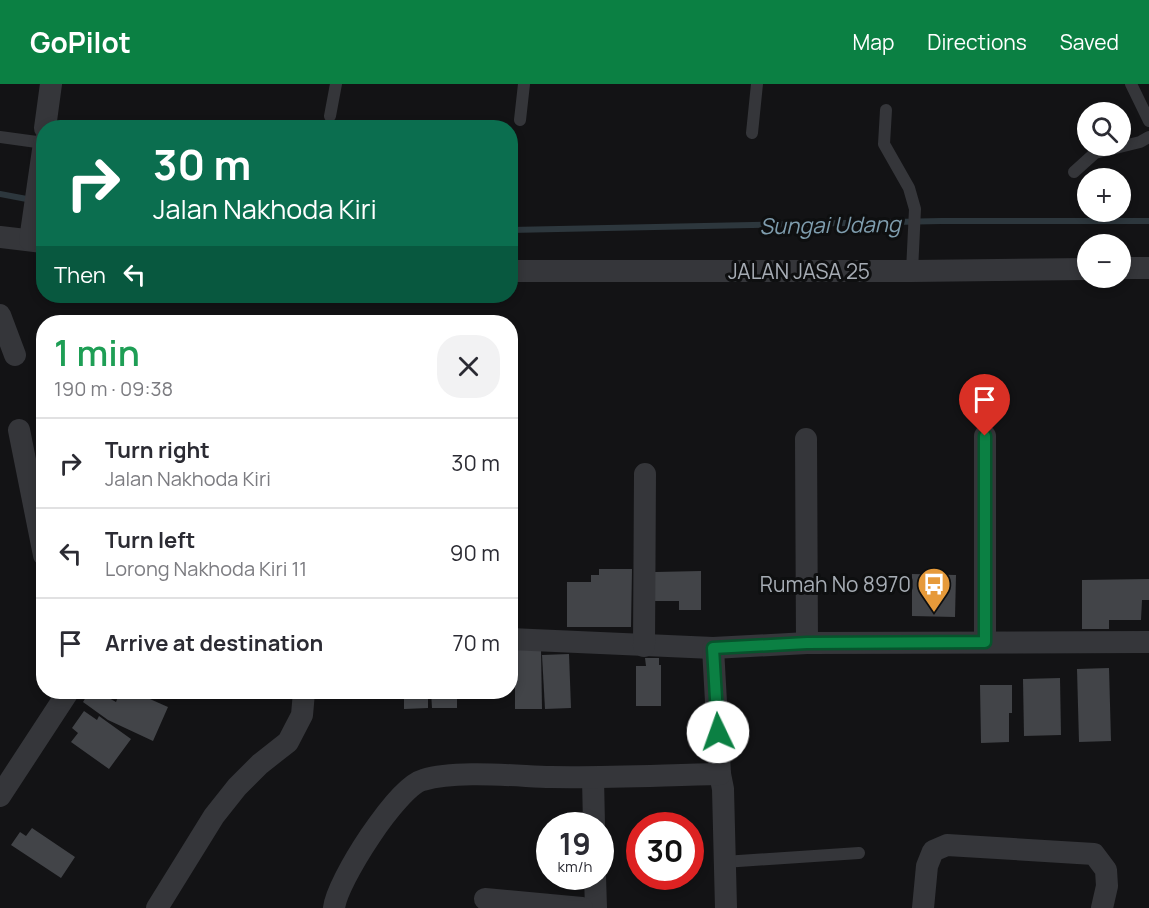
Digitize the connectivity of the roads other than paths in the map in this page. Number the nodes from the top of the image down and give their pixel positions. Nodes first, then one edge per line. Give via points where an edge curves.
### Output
1 (51, 84) edge
2 (336, 84) edge
3 (525, 84) edge
4 (757, 84) edge
5 (1131, 84) edge
6 (886, 110) dead end
7 (330, 116) dead end
8 (46, 120) edge
9 (520, 120) dead end
10 (1149, 121) edge
11 (752, 133) dead end
12 (0, 137) edge
13 (1149, 137) edge
14 (36, 150) edge
15 (1074, 172) dead end
16 (36, 193) edge
17 (36, 236) edge
18 (0, 237) edge
19 (36, 241) edge
20 (1131, 268) edge
21 (1149, 268) edge
22 (1077, 269) edge
23 (518, 272) edge
24 (912, 272) junction
25 (0, 315) edge
26 (15, 355) dead end
27 (19, 430) dead end
28 (985, 436) dead end
29 (806, 439) dead end
30 (645, 474) dead end
31 (36, 515) edge
32 (518, 639) edge
33 (985, 642) junction
34 (1149, 642) edge
35 (807, 643) junction
36 (645, 646) junction
37 (713, 648) junction
38 (63, 699) edge
39 (303, 699) edge
40 (720, 774) junction
41 (593, 777) junction
42 (2, 788) edge
43 (594, 812) edge
44 (859, 853) dead end
45 (724, 862) junction
46 (595, 890) edge
47 (485, 899) dead end
48 (157, 908) edge
49 (334, 908) edge
50 (582, 908) edge
51 (596, 908) edge
52 (726, 908) edge
53 (923, 908) edge
54 (1102, 908) edge

1 - 8 street
2 - 7 lane
3 - 9 lane
4 - 11 lane
5 - 10 lane
6 - 24 lane via 884,144 909,188 915,209
12 - 14 lane
13 - 15 lane via 1095,153
16 - 17 street via 32,217
18 - 19 street
20 - 21 street
22 - 24 street, JALAN JASA 25
23 - 24 street, JALAN JASA 25
25 - 26 street
27 - 31 street
28 - 33 street
29 - 35 street
30 - 36 street
32 - 36 street
33 - 34 street
33 - 35 street
35 - 37 street
36 - 37 street
37 - 40 street
38 - 42 street
39 - 48 street via 302,715 288,742 260,764 214,816
40 - 41 street
40 - 45 street
41 - 43 street
41 - 49 street via 455,775 421,780 393,804 347,871
44 - 45 lane
45 - 52 street
46 - 51 street
47 - 50 street
53 - 54 street via 927,866 933,851 947,844 1094,854 1106,870

